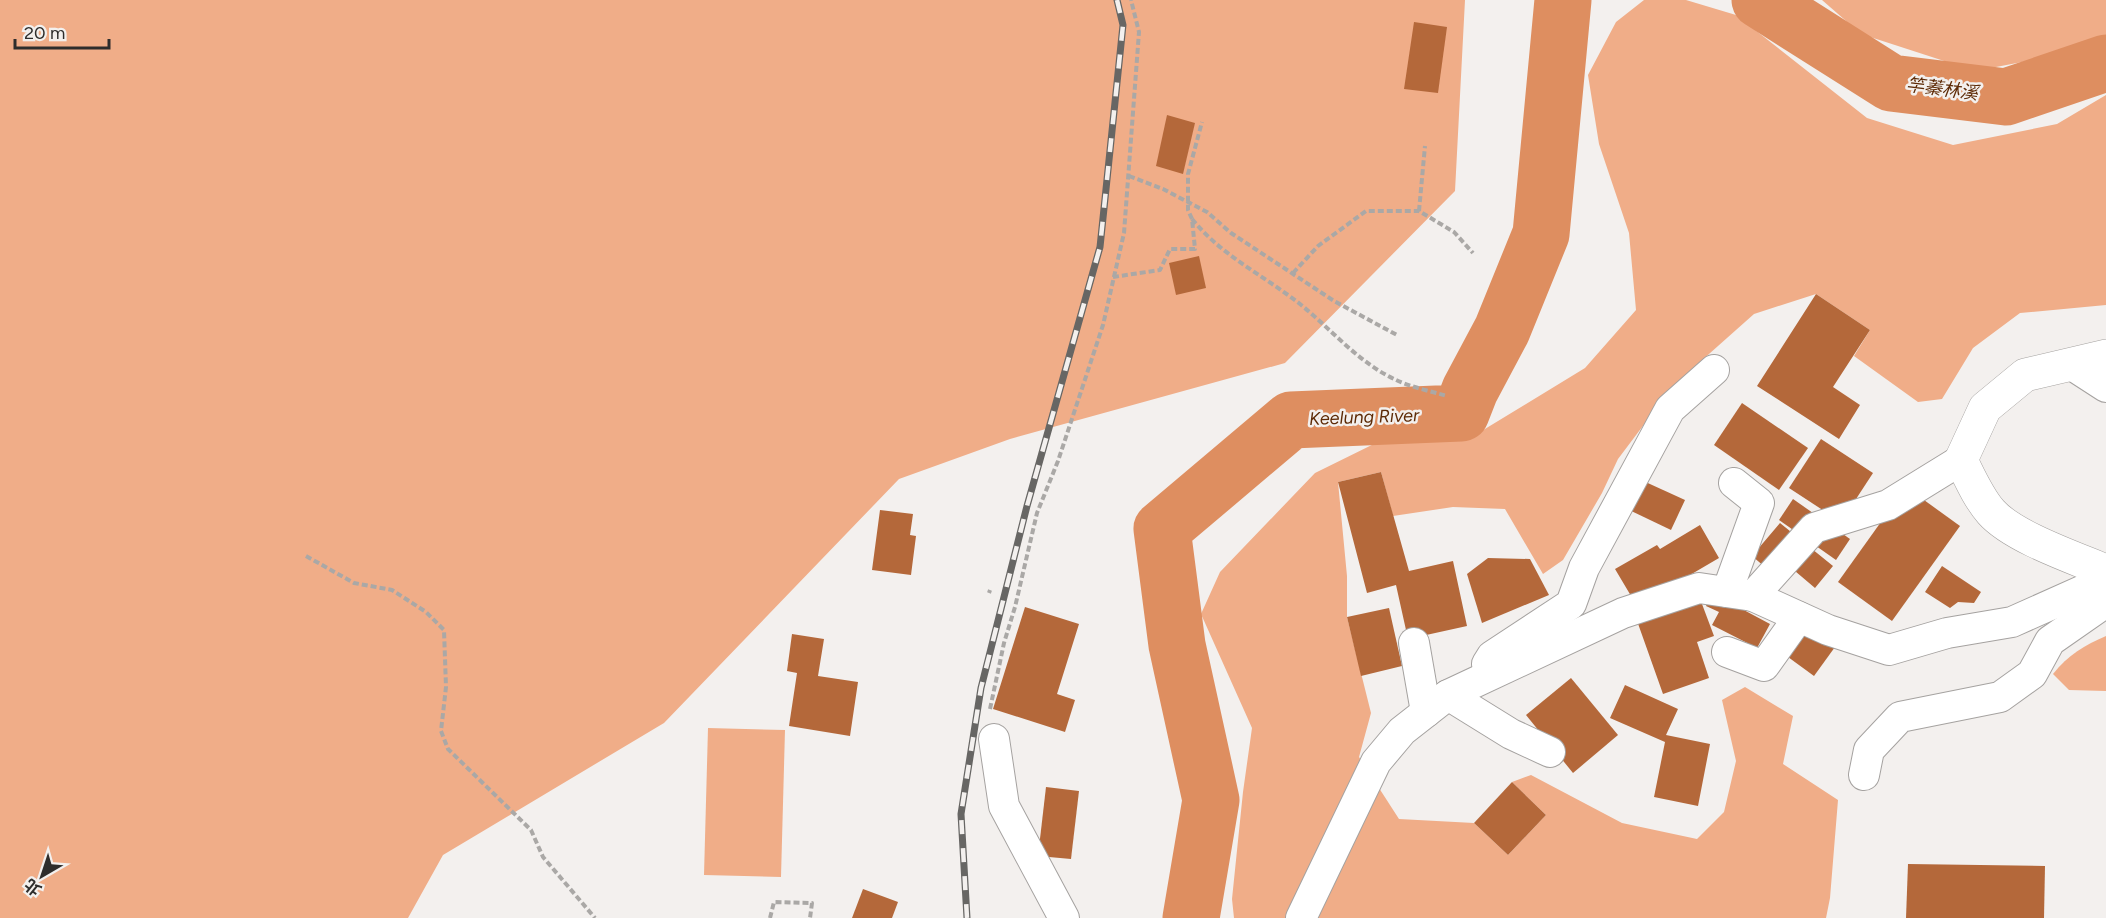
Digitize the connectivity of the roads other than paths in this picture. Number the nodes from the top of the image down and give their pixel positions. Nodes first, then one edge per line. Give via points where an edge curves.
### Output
1 (2106, 356) edge
2 (2072, 365) junction
3 (1714, 370) dead end
4 (2106, 387) edge
5 (1961, 460) junction
6 (1734, 483) dead end
7 (2106, 571) edge
8 (2106, 580) edge
9 (1740, 594) junction
10 (2106, 602) edge
11 (1798, 617) junction
12 (1414, 643) dead end
13 (1727, 652) dead end
14 (1449, 696) junction
15 (994, 740) road end
16 (1550, 752) dead end
17 (1864, 775) dead end
18 (1064, 918) edge
19 (1301, 918) edge

1 - 2 main road
2 - 4 street
2 - 5 main road via 2025,375 1985,408
3 - 14 street via 1670,409 1584,568 1571,603 1492,656
5 - 7 main road via 1993,513 2038,543
5 - 9 street via 1888,505 1814,528
6 - 9 street via 1759,503
8 - 11 street via 2012,621 1947,633 1889,650
9 - 11 street
9 - 14 street via 1700,588 1623,613
10 - 17 street via 2050,641 2032,674 2001,697 1900,717 1869,750
11 - 13 street via 1764,666
12 - 14 street
14 - 16 street via 1511,734
14 - 19 street via 1402,731 1376,762
15 - 18 street via 1004,806

